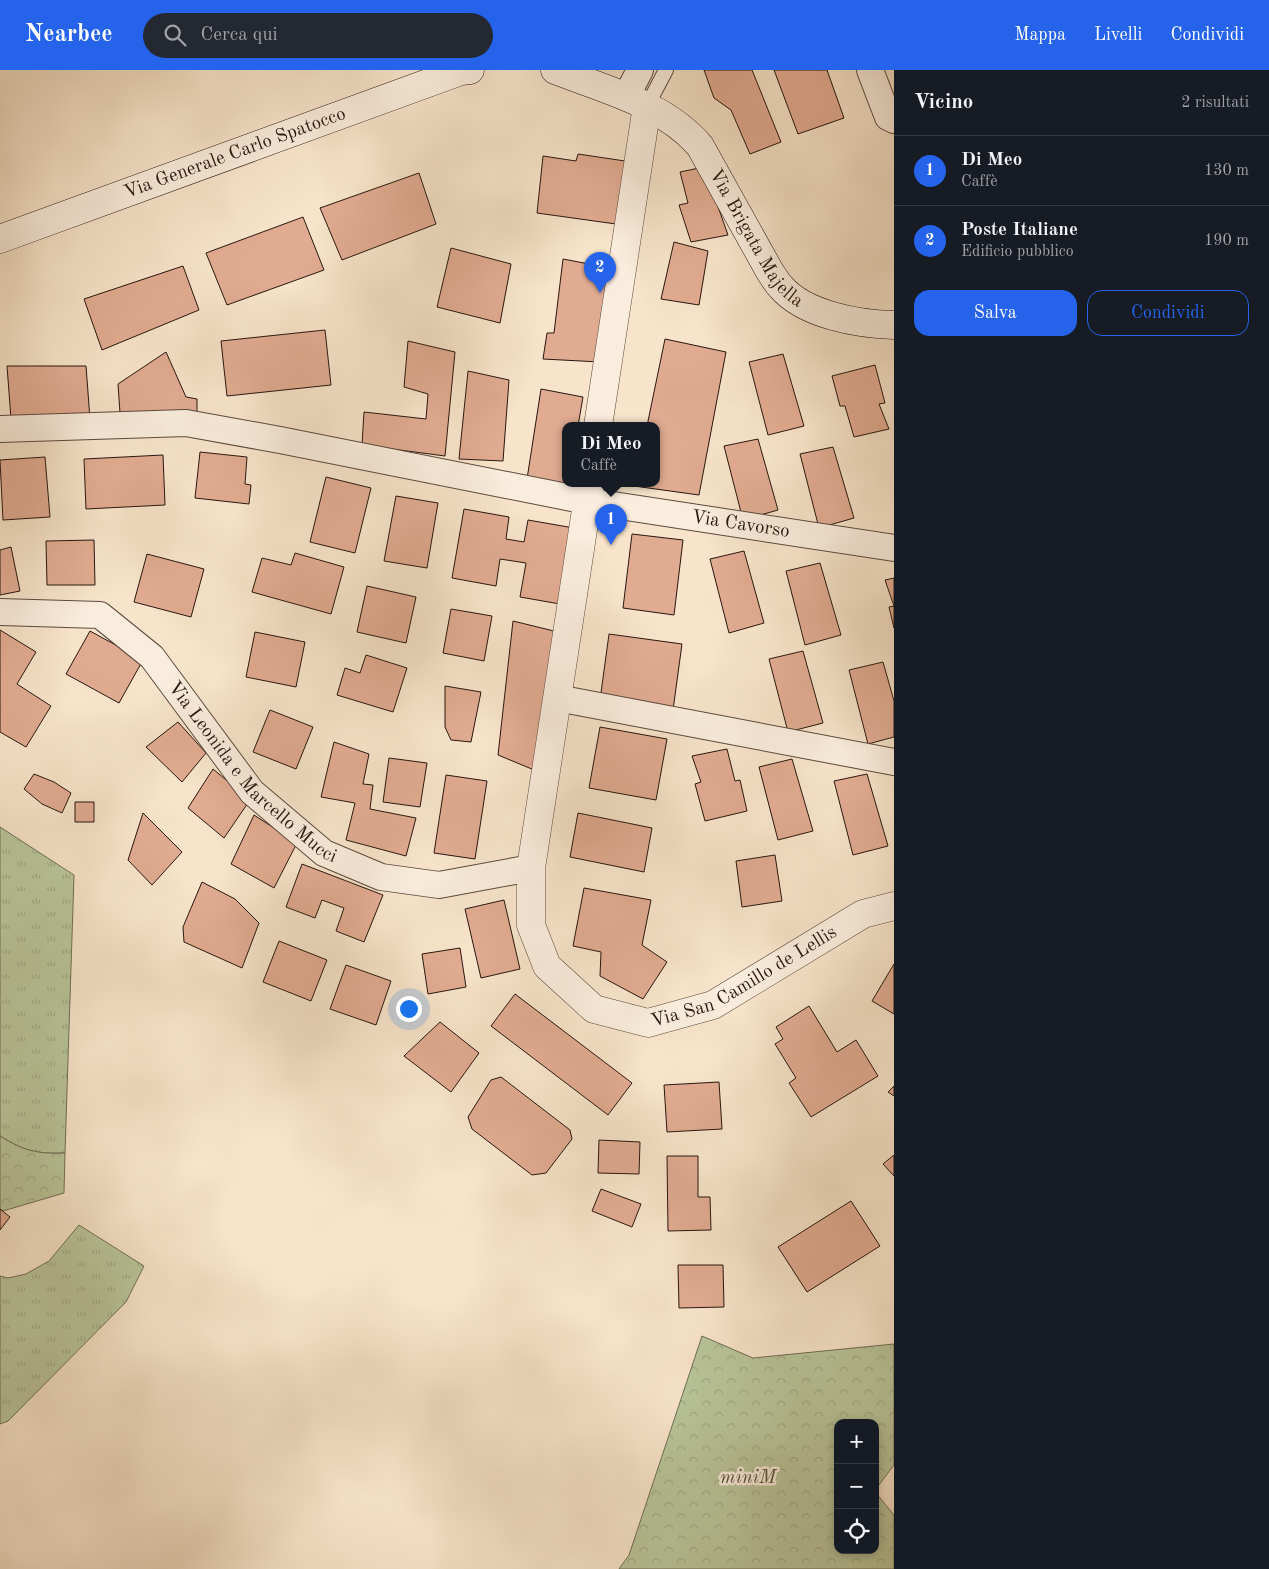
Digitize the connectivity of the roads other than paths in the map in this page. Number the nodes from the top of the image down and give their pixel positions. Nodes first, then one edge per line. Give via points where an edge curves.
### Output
1 (470, 70) edge
2 (556, 70) edge
3 (640, 70) edge
4 (666, 70) edge
5 (870, 70) edge
6 (636, 102) junction
7 (894, 120) edge
8 (0, 239) edge
9 (894, 325) edge
10 (598, 422) edge
11 (0, 428) edge
12 (588, 493) edge
13 (894, 548) edge
14 (0, 612) edge
15 (557, 698) junction
16 (894, 762) edge
17 (532, 868) junction
18 (894, 906) edge

1 - 8 street, Via Generale Carlo Spatocco
2 - 6 street
3 - 6 street
4 - 6 lane
5 - 7 street via 888,117
6 - 9 street, Via Brigata Majella via 676,122 700,146 781,287 816,310 873,324
6 - 10 street
11 - 12 street via 186,423
12 - 13 street, Via Cavorso
12 - 15 street, Via San Camillo de Lellis
14 - 17 street, Via Leonida e Marcello Mucci via 100,616 152,657 252,792 324,853 381,877 439,885
15 - 16 street
15 - 17 street, Via San Camillo de Lellis
17 - 18 street, Via San Camillo de Lellis via 532,925 547,966 594,1008 648,1022 713,1005 863,914

